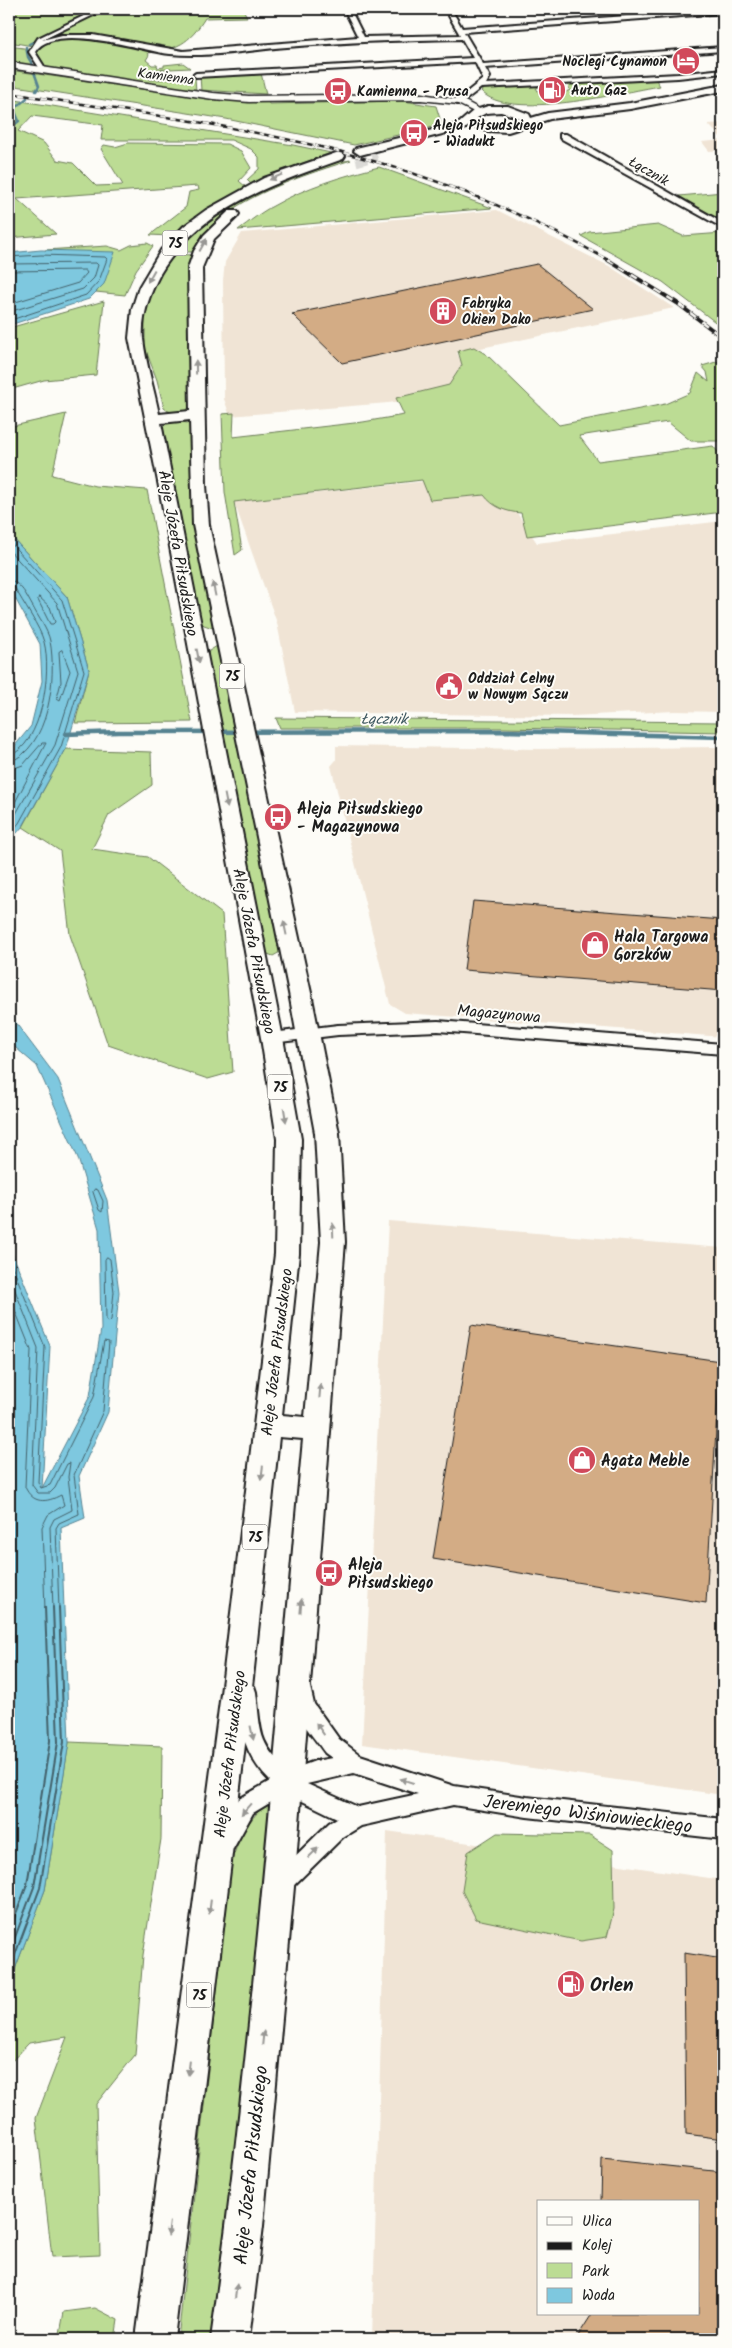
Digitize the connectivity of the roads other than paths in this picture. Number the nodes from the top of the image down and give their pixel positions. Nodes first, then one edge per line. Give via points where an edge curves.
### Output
1 (102, 9) edge
2 (448, 9) edge
3 (723, 11) edge
4 (350, 13) dead end
5 (459, 30) junction
6 (464, 37) junction
7 (362, 40) junction
8 (36, 45) junction
9 (723, 49) edge
10 (481, 63) junction
11 (9, 65) edge
12 (44, 71) junction
13 (723, 71) edge
14 (658, 77) junction
15 (723, 81) edge
16 (664, 85) dead end
17 (480, 86) junction
18 (723, 88) edge
19 (198, 94) junction
20 (462, 100) junction
21 (494, 109) junction
22 (516, 112) junction
23 (476, 116) junction
24 (526, 122) junction
25 (486, 128) junction
26 (563, 136) dead end
27 (360, 151) tunnel mouth
28 (377, 155) tunnel mouth
29 (723, 226) edge
30 (197, 415) junction
31 (153, 419) junction
32 (249, 752) joint
33 (293, 965) junction
34 (258, 969) junction
35 (307, 1033) junction
36 (272, 1038) junction
37 (723, 1049) edge
38 (268, 1425) junction
39 (316, 1429) junction
40 (242, 1650) junction
41 (297, 1654) junction
42 (354, 1763) junction
43 (286, 1782) junction
44 (454, 1796) junction
45 (358, 1817) junction
46 (723, 1828) edge
47 (216, 1861) junction
48 (278, 1887) junction
49 (155, 2339) edge
50 (230, 2339) edge

1 - 8 street via 40,39
2 - 5 street
3 - 5 street
4 - 7 street
5 - 6 street
6 - 7 street
6 - 10 street
7 - 8 street via 183,53 76,37 62,37
8 - 12 street via 32,52
9 - 10 street
10 - 17 street via 488,77
10 - 19 street via 194,72
11 - 12 street, Kamienna
12 - 19 street, Kamienna
13 - 14 street
14 - 16 street
14 - 17 street
15 - 22 main road via 588,106
17 - 20 street
18 - 24 main road
19 - 20 street, Kamienna via 249,99 400,96
20 - 21 street, Kamienna via 481,102
20 - 23 street, Kamienna
21 - 22 main road
21 - 23 main road
22 - 24 main road via 525,116
23 - 25 main road via 475,123
23 - 27 main road via 454,129
24 - 25 main road via 508,129
25 - 28 main road
26 - 29 street, Łącznik
30 - 31 main road
30 -> 31 main road, Aleje Józefa Piłsudskiego / 75 via 195,268 205,240 222,222 254,201 343,160 280,175 228,202 189,229 157,266 139,309 136,338
32 -> 30 main road, Aleje Józefa Piłsudskiego / 75 via 201,525
31 -> 34 main road, Aleje Józefa Piłsudskiego / 75
33 -> 32 main road, Aleje Józefa Piłsudskiego / 75
33 - 34 main road
33 - 35 main road, Aleje Józefa Piłsudskiego / 75
34 - 36 main road, Aleje Józefa Piłsudskiego / 75
35 - 36 street, Magazynowa
35 - 37 street, Magazynowa via 438,1026
39 -> 35 main road, Aleje Józefa Piłsudskiego / 75 via 333,1242 326,1133
36 -> 38 main road, Aleje Józefa Piłsudskiego / 75 via 289,1139 287,1254
38 - 39 main road
38 -> 40 main road, Aleje Józefa Piłsudskiego / 75
41 -> 39 main road, Aleje Józefa Piłsudskiego / 75
40 -> 43 street via 252,1737 268,1768
40 - 47 main road, Aleje Józefa Piłsudskiego / 75
42 -> 41 street, Aleje Józefa Piłsudskiego via 332,1746 305,1707
41 - 43 main road, Aleje Józefa Piłsudskiego / 75
42 - 43 street, Aleje Józefa Piłsudskiego
44 -> 42 street, Jeremiego Wiśniowieckiego
43 - 45 street via 325,1805
43 -> 47 street, Aleje Józefa Piłsudskiego via 246,1806
43 - 48 main road, Aleje Józefa Piłsudskiego / 75
44 - 45 street, Jeremiego Wiśniowieckiego
44 - 46 street, Jeremiego Wiśniowieckiego
48 -> 45 street, Jeremiego Wiśniowieckiego via 336,1830
47 -> 49 main road, Aleje Józefa Piłsudskiego / 75
50 -> 48 main road, Aleje Józefa Piłsudskiego / 75 via 245,2226

